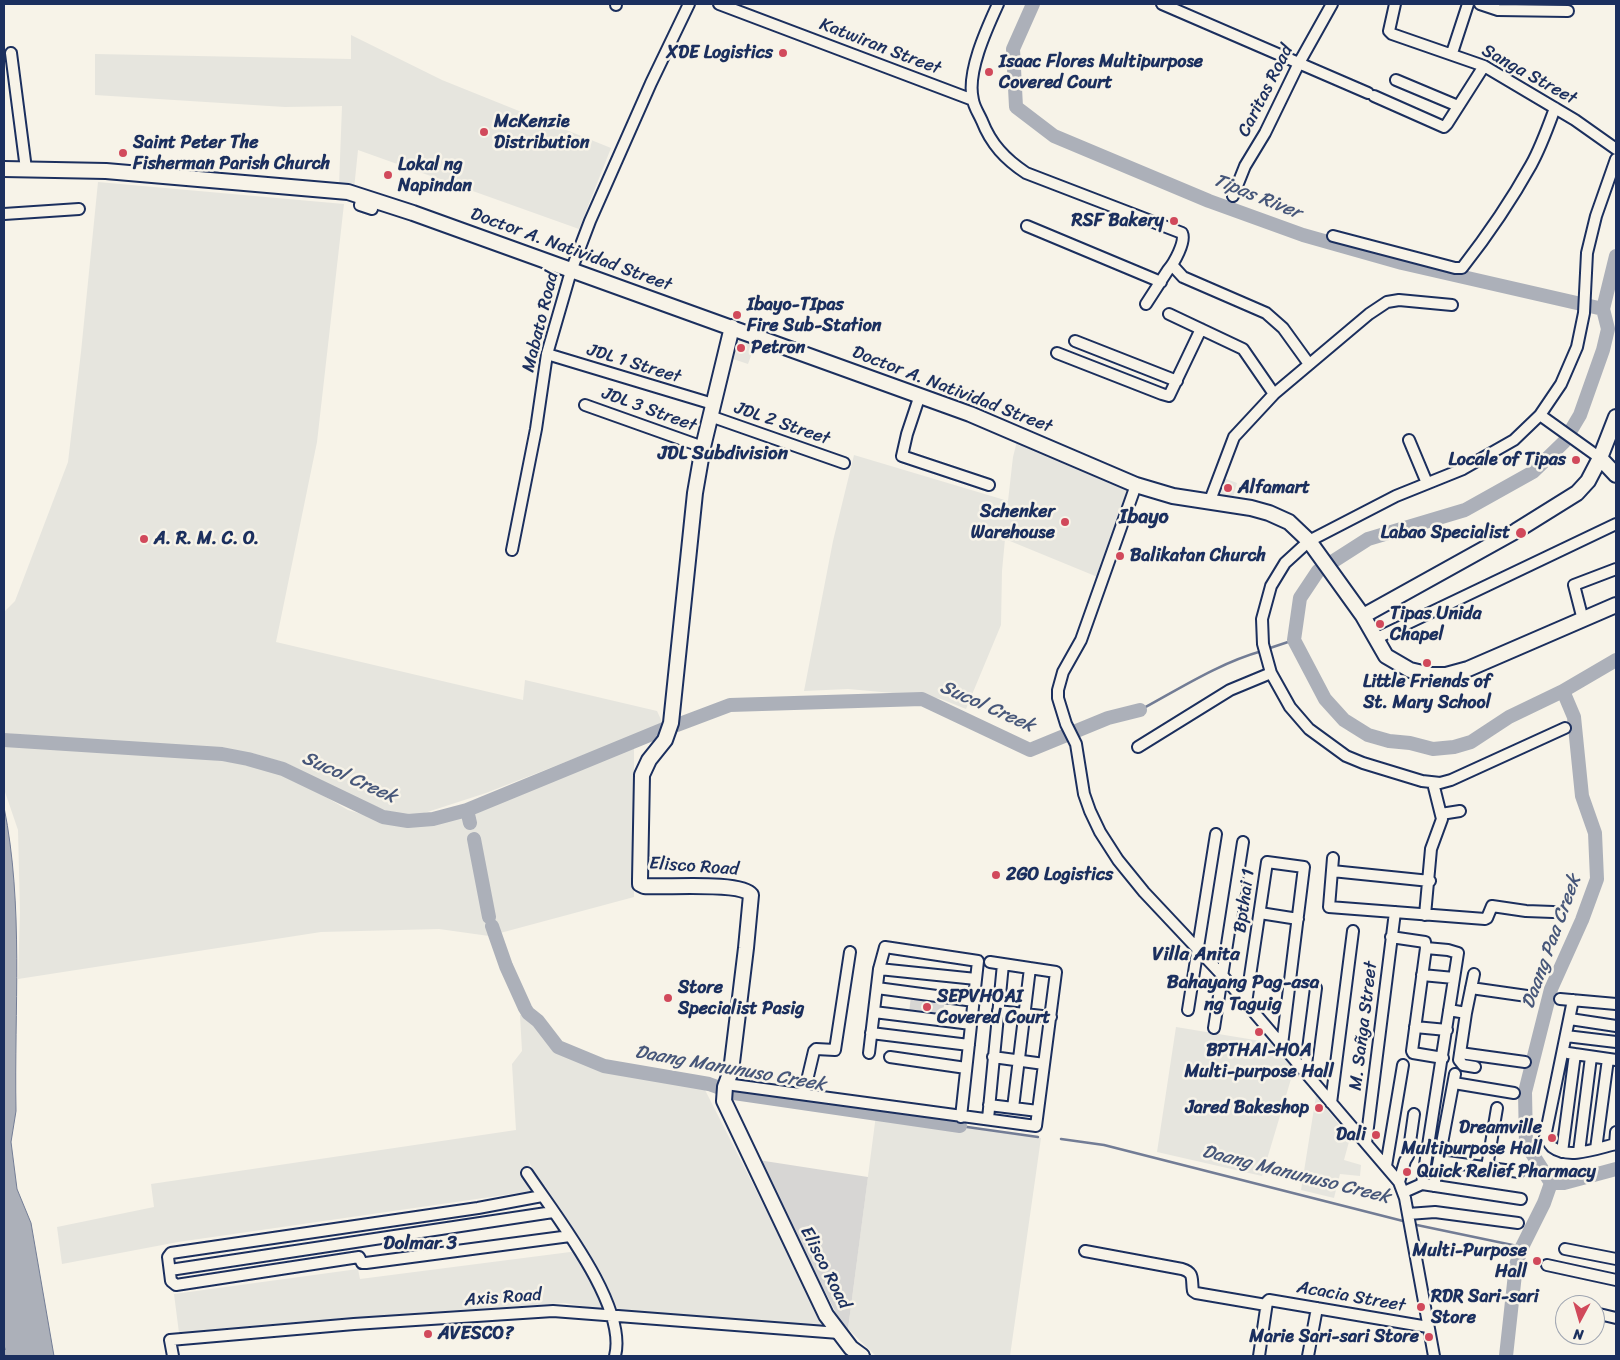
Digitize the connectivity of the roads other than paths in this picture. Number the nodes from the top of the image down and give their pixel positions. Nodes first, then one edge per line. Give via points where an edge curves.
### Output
1 (689, 4) edge
2 (719, 4) edge
3 (998, 4) edge
4 (1162, 4) edge
5 (1332, 4) edge
6 (1395, 4) edge
7 (1468, 4) edge
8 (1480, 4) edge
9 (1568, 11) dead end
10 (11, 53) dead end
11 (1452, 54) junction
12 (1298, 63) junction
13 (1484, 66) junction
14 (1396, 80) dead end
15 (972, 100) junction
16 (1458, 106) junction
17 (1555, 108) junction
18 (1616, 149) edge
19 (1616, 159) edge
20 (4, 169) edge
21 (26, 169) junction
22 (362, 196) junction
23 (1233, 196) dead end
24 (79, 209) dead end
25 (372, 209) dead end
26 (4, 215) edge
27 (1027, 226) dead end
28 (1333, 236) dead end
29 (1172, 265) junction
30 (571, 270) junction
31 (1161, 282) junction
32 (1146, 304) dead end
33 (1452, 305) dead end
34 (1169, 314) dead end
35 (732, 327) junction
36 (1200, 329) junction
37 (1075, 341) dead end
38 (1100, 351) junction
39 (1057, 353) dead end
40 (547, 354) junction
41 (1309, 364) junction
42 (1093, 367) junction
43 (1177, 381) junction
44 (1274, 394) junction
45 (920, 395) junction
46 (585, 404) dead end
47 (711, 410) junction
48 (1540, 415) junction
49 (1616, 416) edge
50 (1409, 440) dead end
51 (703, 446) junction
52 (1600, 458) junction
53 (844, 463) dead end
54 (1616, 475) edge
55 (1428, 483) junction
56 (989, 485) dead end
57 (1136, 485) junction
58 (1209, 503) junction
59 (1614, 526) edge
60 (1309, 541) junction
61 (512, 550) dead end
62 (1616, 569) edge
63 (1616, 605) edge
64 (1363, 616) junction
65 (1583, 620) junction
66 (1375, 639) junction
67 (1271, 673) junction
68 (1565, 728) dead end
69 (1138, 747) dead end
70 (1434, 783) junction
71 (1460, 811) dead end
72 (1441, 814) junction
73 (1216, 834) dead end
74 (1243, 842) dead end
75 (1333, 858) dead end
76 (1332, 871) junction
77 (1430, 881) junction
78 (1395, 912) junction
79 (1553, 912) dead end
80 (1260, 913) junction
81 (1425, 915) junction
82 (1298, 919) junction
83 (1353, 931) dead end
84 (1391, 937) junction
85 (1461, 942) dead end
86 (1426, 948) junction
87 (1198, 950) junction
88 (850, 952) dead end
89 (1458, 953) junction
90 (990, 962) dead end
91 (1003, 964) junction
92 (1030, 968) junction
93 (879, 969) junction
94 (1474, 974) dead end
95 (1422, 975) junction
96 (1223, 976) junction
97 (1454, 978) junction
98 (976, 979) junction
99 (877, 988) junction
100 (1316, 988) dead end
101 (1471, 988) junction
102 (1527, 996) dead end
103 (1560, 999) dead end
104 (1573, 1000) junction
105 (974, 1001) junction
106 (1246, 1004) junction
107 (1616, 1004) edge
108 (1188, 1010) dead end
109 (1449, 1010) junction
110 (998, 1011) junction
111 (874, 1012) junction
112 (1466, 1013) junction
113 (1025, 1014) junction
114 (1051, 1018) junction
115 (1570, 1018) junction
116 (971, 1024) junction
117 (1616, 1026) edge
118 (1415, 1027) junction
119 (1214, 1028) dead end
120 (1446, 1030) junction
121 (872, 1033) junction
122 (1566, 1036) junction
123 (1616, 1042) edge
124 (969, 1045) junction
125 (1282, 1045) junction
126 (869, 1053) dead end
127 (1460, 1053) junction
128 (1562, 1053) junction
129 (1575, 1054) junction
130 (890, 1057) dead end
131 (994, 1057) junction
132 (1592, 1057) junction
133 (1443, 1058) junction
134 (1612, 1059) edge
135 (1019, 1060) junction
136 (1525, 1062) dead end
137 (1044, 1064) junction
138 (1403, 1066) dead end
139 (1474, 1067) dead end
140 (966, 1068) junction
141 (1305, 1072) junction
142 (725, 1088) junction
143 (1514, 1093) dead end
144 (804, 1094) junction
145 (1331, 1103) junction
146 (989, 1105) junction
147 (1013, 1108) junction
148 (1498, 1108) dead end
149 (1038, 1111) junction
150 (1414, 1114) dead end
151 (961, 1117) junction
152 (988, 1119) junction
153 (1616, 1132) edge
154 (1366, 1143) junction
155 (1616, 1144) edge
156 (1596, 1149) junction
157 (1562, 1152) junction
158 (1579, 1152) junction
159 (1440, 1161) junction
160 (1386, 1166) junction
161 (1487, 1168) junction
162 (1519, 1172) dead end
163 (527, 1173) dead end
164 (1422, 1184) junction
165 (1434, 1186) junction
166 (1401, 1187) junction
167 (542, 1196) junction
168 (1521, 1199) dead end
169 (553, 1212) junction
170 (1409, 1220) junction
171 (1518, 1223) dead end
172 (355, 1226) junction
173 (570, 1236) junction
174 (358, 1242) junction
175 (1565, 1249) dead end
176 (1085, 1251) dead end
177 (360, 1257) junction
178 (1616, 1259) edge
179 (1547, 1265) dead end
180 (170, 1270) junction
181 (1616, 1280) edge
182 (1268, 1302) junction
183 (1317, 1308) junction
184 (613, 1315) junction
185 (1428, 1327) junction
186 (838, 1333) junction
187 (854, 1354) edge
188 (173, 1356) edge
189 (615, 1356) edge
190 (1258, 1356) edge
191 (1308, 1356) edge
192 (1434, 1356) edge

1 - 30 street, Mabato Road via 654,75
2 - 15 street, Katwiran Street
3 - 15 street via 978,50
4 - 12 street
5 - 12 street, Caritas Road
6 - 11 street, Sanga Street via 1389,31 1392,34
7 - 11 street
8 - 9 street via 1498,10
10 - 21 street
11 - 13 street, Sanga Street
12 - 16 street via 1444,126
12 - 23 street, Caritas Road
13 - 16 street
13 - 17 street, Sanga Street
14 - 16 street
15 - 29 street via 989,138 1009,162 1026,172 1178,230 1184,235 1183,241
17 - 18 street, Sanga Street
17 - 28 street via 1531,165 1462,268
19 - 48 street via 1587,253 1580,339 1561,384
20 - 21 main road, Doctor A. Natividad Street
21 - 22 main road, Doctor A. Natividad Street via 106,171 348,192
22 - 25 street via 360,205
22 - 30 main road, Doctor A. Natividad Street
24 - 26 street
27 - 31 street
29 - 31 street
29 - 41 street via 1183,277 1266,313 1282,328
30 - 35 main road, Doctor A. Natividad Street
30 - 40 street, Mabato Road
31 - 32 street
33 - 41 street via 1399,300 1387,302
34 - 36 street
35 - 45 main road, Doctor A. Natividad Street
35 - 47 main road, Elisco Road
36 - 43 street
36 - 44 street via 1246,351
37 - 38 street
38 - 42 street
38 - 43 street
39 - 42 street
40 - 47 street, JDL 1 Street
40 - 61 street, Mabato Road
41 - 44 street
42 - 43 street via 1166,396 1172,393
44 - 58 street via 1234,437
45 - 56 street via 902,456
45 - 57 main road, Doctor A. Natividad Street
46 - 51 street, JDL 3 Street
47 - 51 main road, Elisco Road
47 - 53 street, JDL 2 Street
48 - 52 street
48 - 55 street via 1514,440 1462,469
49 - 52 main road
50 - 55 street
51 - 142 main road, Elisco Road via 671,722 665,740 642,775 639,875 640,884 644,886 721,887 746,890 751,895 732,1071
52 - 54 main road
52 - 64 main road via 1578,492 1516,531
55 - 60 street
57 - 58 main road, Doctor A. Natividad Street
57 - 87 street via 1081,640 1063,672 1058,694 1074,739 1084,794 1100,832 1144,892
58 - 60 main road, Doctor A. Natividad Street via 1269,513 1289,522
59 - 66 street
60 - 64 main road, Doctor A. Natividad Street
60 - 67 street via 1285,563 1271,586 1262,619 1264,649
62 - 65 street via 1574,585
63 - 65 main road, Doctor A. Natividad Street
64 - 66 main road, Doctor A. Natividad Street
65 - 66 main road, Doctor A. Natividad Street via 1468,670 1446,675 1410,670 1386,656
67 - 69 street via 1230,690
67 - 70 street via 1290,707 1309,729 1346,756
68 - 70 street via 1452,780
70 - 72 street
71 - 72 street
72 - 77 street via 1431,850
73 - 87 street
74 - 96 street
75 - 76 street
76 - 77 street
76 - 78 street via 1329,907
77 - 81 street
78 - 81 street
78 - 84 street, M. Sañga Street
79 - 81 street via 1492,906 1484,919
80 - 82 street
80 - 82 street, Bpthai 1 via 1267,862 1304,867
80 - 106 street, Bpthai 1
82 - 125 street
83 - 145 street
84 - 86 street via 1425,942
84 - 154 street, M. Sañga Street
85 - 89 street
86 - 89 street
86 - 95 street
87 - 96 street
87 - 108 street
88 - 144 street via 835,1050 814,1051
89 - 97 street
90 - 91 street
91 - 92 street
91 - 110 street
92 - 113 street
92 - 114 street via 1056,972
93 - 98 street
93 - 98 street via 883,949 887,946 978,961
93 - 99 street
94 - 101 street
95 - 97 street
95 - 118 street
96 - 106 street
96 - 119 street
97 - 109 street
98 - 105 street
99 - 105 street
99 - 111 street
100 - 141 street
101 - 102 street
101 - 112 street
103 - 104 street
104 - 107 street
104 - 115 street
105 - 116 street
106 - 125 street
109 - 112 street
109 - 120 street
110 - 113 street
110 - 131 street
111 - 116 street
111 - 121 street
112 - 127 street
113 - 114 street
113 - 135 street
114 - 137 street
115 - 117 street
115 - 122 street
116 - 124 street
118 - 120 street
118 - 133 street via 1412,1053
120 - 133 street
121 - 124 street
121 - 126 street
122 - 123 street
122 - 128 street
124 - 140 street
125 - 141 street
127 - 136 street
127 - 139 street via 1460,1063
128 - 129 street
128 - 157 street via 1545,1137
129 - 132 street
129 - 157 street
130 - 140 street
131 - 135 street
131 - 146 street
132 - 134 street
132 - 158 street
133 - 164 street
134 - 156 street
135 - 137 street
135 - 147 street
137 - 149 street
138 - 160 street
140 - 151 street
141 - 145 street
142 - 144 street
142 - 186 main road, Elisco Road via 724,1100 812,1288
143 - 159 street via 1455,1078
144 - 151 street
145 - 154 street
146 - 147 street
146 - 152 street
147 - 149 street
148 - 161 street
149 - 152 street via 1036,1126
150 - 166 street
151 - 152 street
153 - 155 street
154 - 160 street
155 - 156 street
156 - 158 street
157 - 158 street
159 - 161 street
159 - 165 street
160 - 166 street
161 - 162 street
163 - 167 street
164 - 165 street
164 - 166 street
165 - 168 street
166 - 170 street
167 - 169 street
167 - 172 street
169 - 173 street
169 - 174 street
170 - 171 street via 1435,1212
170 - 185 street
172 - 174 street
172 - 180 street via 171,1253 168,1258
173 - 177 street via 366,1263 362,1263
173 - 184 street
174 - 177 street
174 - 180 street
175 - 178 street
176 - 182 street, Acacia Street via 1182,1268 1191,1274 1192,1291 1196,1293
177 - 180 street via 176,1284
179 - 181 street
182 - 183 street, Acacia Street
182 - 190 street
183 - 185 street, Acacia Street
183 - 191 street
184 - 186 street, Axis Road
184 - 188 street, Axis Road via 553,1311 170,1340
184 - 189 street
185 - 192 street
186 - 187 main road, Elisco Road

